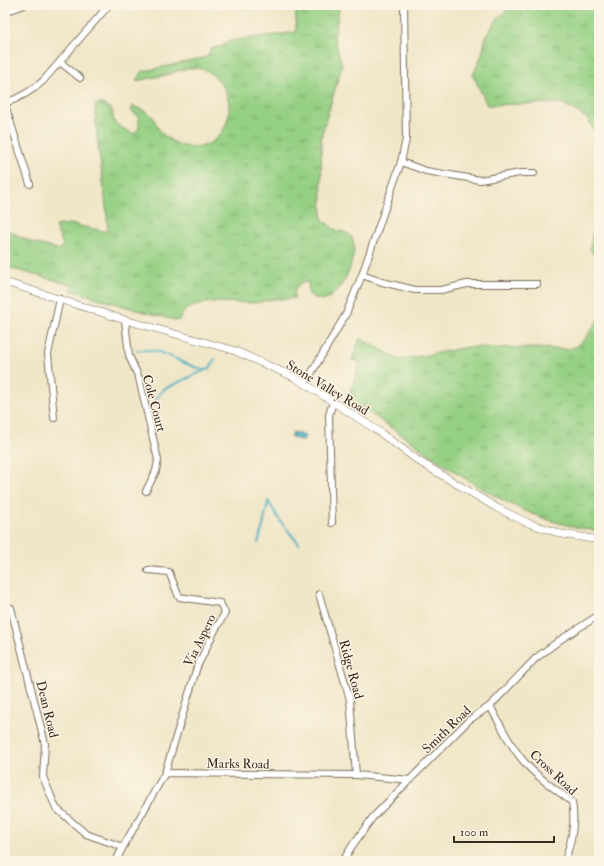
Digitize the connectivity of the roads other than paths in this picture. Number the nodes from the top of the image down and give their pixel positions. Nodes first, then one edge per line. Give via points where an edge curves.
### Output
1 (24, 5) edge
2 (109, 5) edge
3 (404, 5) edge
4 (5, 12) edge
5 (60, 62) junction
6 (80, 78) dead end
7 (5, 104) edge
8 (401, 162) junction
9 (534, 173) dead end
10 (30, 184) dead end
11 (362, 275) junction
12 (5, 282) edge
13 (537, 284) dead end
14 (60, 299) junction
15 (125, 320) junction
16 (305, 384) junction
17 (333, 402) junction
18 (54, 418) dead end
19 (146, 491) dead end
20 (332, 523) dead end
21 (599, 540) edge
22 (148, 570) dead end
23 (319, 594) dead end
24 (12, 608) dead end
25 (599, 615) edge
26 (490, 706) junction
27 (166, 773) junction
28 (356, 775) junction
29 (411, 780) junction
30 (123, 847) junction
31 (116, 861) edge
32 (343, 861) edge
33 (565, 861) edge

1 - 4 street
2 - 5 street
3 - 8 street via 406,139
5 - 6 street
5 - 7 street via 32,91
7 - 10 street
8 - 9 street via 426,171 480,180
8 - 11 street
11 - 13 street via 415,290 441,290 467,284
11 - 16 street via 346,314
12 - 14 street, Stone Valley Road
14 - 15 street, Stone Valley Road
14 - 18 street via 48,354
15 - 16 street, Stone Valley Road via 233,350
15 - 19 street, Cole Court via 129,356 139,378 158,460 156,471
16 - 17 street, Stone Valley Road
17 - 20 street via 329,415
17 - 21 street, Stone Valley Road via 420,462 497,508 528,523 562,534
22 - 27 street, Via Aspero via 169,572 179,597 220,603 224,613 197,667
23 - 28 street, Ridge Road via 350,700
24 - 30 street, Dean Road via 45,744 43,777 56,808 86,834
25 - 26 street, Smith Road via 536,658
26 - 29 street, Smith Road via 469,720
26 - 33 street, Cross Road via 526,765 572,802 572,837
27 - 28 street, Marks Road
27 - 30 street
28 - 29 street, Marks Road
29 - 32 street, Smith Road via 373,817
30 - 31 street

